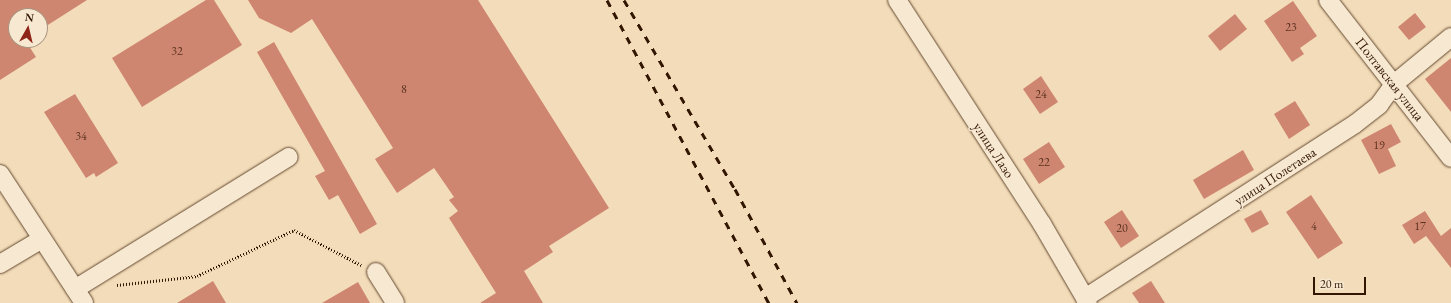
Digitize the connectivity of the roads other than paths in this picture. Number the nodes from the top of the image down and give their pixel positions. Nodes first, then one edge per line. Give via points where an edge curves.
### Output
1 (897, 0) edge
2 (1328, 0) edge
3 (1451, 37) edge
4 (1394, 84) junction
5 (289, 157) dead end
6 (1451, 158) edge
7 (0, 174) edge
8 (42, 239) junction
9 (0, 264) edge
10 (376, 272) road end
11 (80, 296) edge
12 (1086, 300) edge
13 (395, 303) edge

1 - 12 street, улица Лазо via 1042,224
2 - 4 street, Полтавская улица
3 - 4 street, улица Полетаева
4 - 6 street, Полтавская улица
4 - 12 street, улица Полетаева via 1379,105 1355,124
5 - 11 street
7 - 8 street
8 - 9 street
8 - 11 street
10 - 13 street

